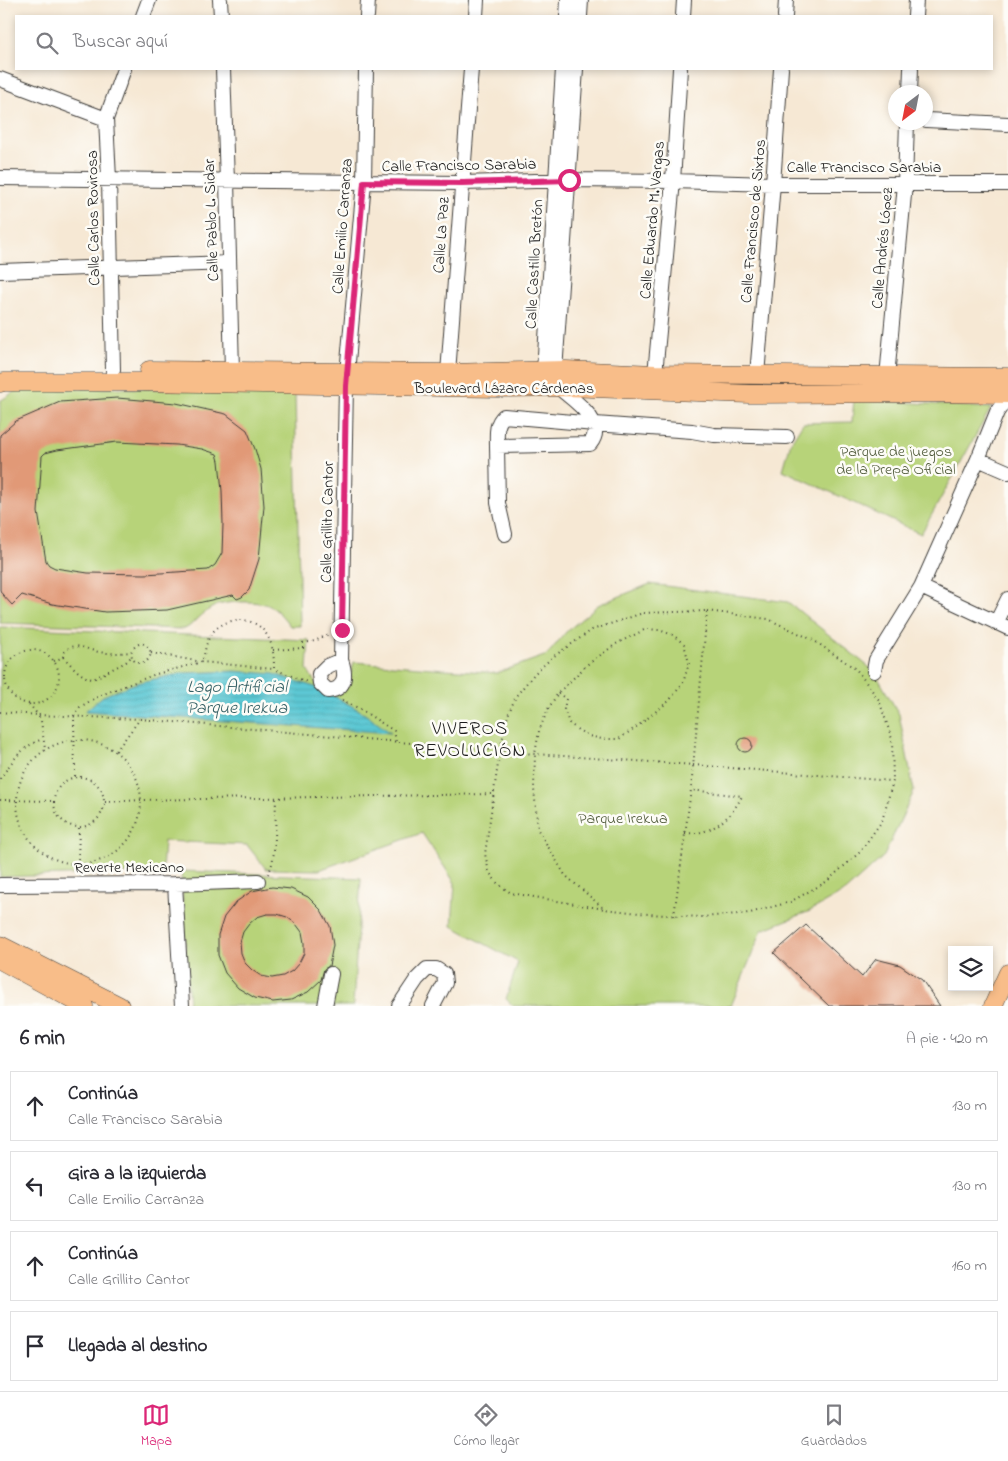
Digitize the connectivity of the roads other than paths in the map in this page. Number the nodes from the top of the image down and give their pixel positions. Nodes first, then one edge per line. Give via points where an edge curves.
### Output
1 (149, 0) edge
2 (220, 0) edge
3 (368, 0) edge
4 (477, 0) edge
5 (568, 0) edge
6 (581, 0) edge
7 (684, 0) edge
8 (786, 0) edge
9 (916, 0) edge
10 (143, 15) edge
11 (221, 15) edge
12 (367, 15) edge
13 (476, 15) edge
14 (566, 15) edge
15 (580, 15) edge
16 (683, 15) edge
17 (784, 15) edge
18 (915, 15) edge
19 (124, 70) edge
20 (223, 70) edge
21 (366, 70) edge
22 (471, 70) edge
23 (563, 70) edge
24 (576, 70) edge
25 (680, 70) edge
26 (781, 70) edge
27 (911, 70) edge
28 (0, 79) edge
29 (910, 85) edge
30 (106, 119) junction
31 (933, 120) edge
32 (1008, 124) edge
33 (907, 130) edge
34 (0, 178) edge
35 (109, 179) junction
36 (562, 180) junction
37 (227, 181) junction
38 (673, 181) junction
39 (364, 182) junction
40 (462, 183) junction
41 (774, 184) junction
42 (905, 184) junction
43 (1008, 184) edge
44 (229, 263) junction
45 (110, 268) junction
46 (0, 271) edge
47 (113, 370) junction
48 (232, 370) junction
49 (448, 373) junction
50 (655, 374) junction
51 (1006, 374) edge
52 (757, 375) junction
53 (553, 376) junction
54 (887, 377) junction
55 (347, 379) junction
56 (1, 380) edge
57 (1003, 399) edge
58 (595, 424) junction
59 (787, 437) dead end
60 (497, 446) junction
61 (978, 460) junction
62 (1008, 472) edge
63 (505, 534) dead end
64 (921, 587) junction
65 (1008, 599) edge
66 (1002, 626) edge
67 (342, 660) dead end
68 (874, 671) dead end
69 (258, 881) road end
70 (175, 884) junction
71 (0, 885) edge
72 (0, 944) edge
73 (0, 960) edge
74 (29, 967) junction
75 (0, 969) edge
76 (1008, 973) edge
77 (331, 974) dead end
78 (84, 1006) edge
79 (120, 1006) edge
80 (182, 1006) edge
81 (325, 1006) edge
82 (399, 1006) edge
83 (433, 1006) edge
84 (993, 1006) edge

1 - 10 street
2 - 11 street
3 - 12 street
4 - 13 street
5 - 14 street
6 - 15 street
7 - 16 street
8 - 17 street
9 - 18 street
19 - 30 street, Calle Carlos Rovirosa
20 - 37 street, Calle Pablo L. Sidar
21 - 39 street, Calle Emilio Carranza
22 - 40 street, Calle La Paz
23 - 36 street, Calle Castillo Bretón
24 - 36 street, Calle Castillo Bretón
25 - 38 street, Calle Eduardo M. Vargas
26 - 41 street, Calle Francisco de Sixtos
27 - 29 street
28 - 30 street
30 - 35 street, Calle Carlos Rovirosa
31 - 32 street
33 - 42 street, Calle Andrés López
34 - 35 street, Calle Francisco Sarabia
35 - 37 street, Calle Francisco Sarabia
35 - 45 street, Calle Carlos Rovirosa
36 - 38 street, Calle Francisco Sarabia
36 - 40 street, Calle Francisco Sarabia
36 - 53 street, Calle Castillo Bretón
37 - 39 street, Calle Francisco Sarabia
37 - 44 street, Calle Pablo L. Sidar
38 - 41 street, Calle Francisco Sarabia
38 - 50 street, Calle Eduardo M. Vargas
39 - 40 street, Calle Francisco Sarabia
39 - 55 street, Calle Emilio Carranza
40 - 49 street, Calle La Paz
41 - 42 street, Calle Francisco Sarabia
41 - 52 street, Calle Francisco de Sixtos
42 - 43 street, Calle Francisco Sarabia
42 - 54 street, Calle Andrés López
44 - 45 street
44 - 48 street, Calle Pablo L. Sidar
45 - 46 street
45 - 47 street, Calle Carlos Rovirosa
47 - 48 main road, Boulevard Lázaro Cárdenas
47 - 56 main road, Boulevard Lázaro Cárdenas
48 - 55 main road, Boulevard Lázaro Cárdenas
49 - 53 main road, Boulevard Lázaro Cárdenas
49 - 55 main road, Boulevard Lázaro Cárdenas
50 - 52 main road, Boulevard Lázaro Cárdenas
50 - 53 main road, Boulevard Lázaro Cárdenas via 566,370
51 - 54 main road, Boulevard Lázaro Cárdenas
51 - 57 main road
52 - 54 main road, Boulevard Lázaro Cárdenas
53 - 55 main road, Boulevard Lázaro Cárdenas via 496,388
53 - 57 main road, Boulevard Lázaro Cárdenas via 749,394 929,393
53 - 58 street
55 - 56 main road, Boulevard Lázaro Cárdenas
55 - 67 street, Calle Grillito Cantor
57 - 61 street
58 - 59 street via 714,435
58 - 60 street via 595,438 590,444
58 - 60 street via 504,416 497,427
60 - 63 street via 498,503
61 - 62 street
61 - 64 street
64 - 66 street
64 - 68 street via 876,660
65 - 66 street
69 - 70 street, Reverte Mexicano
70 - 71 street, Reverte Mexicano
70 - 80 street
72 - 74 main road
73 - 74 main road
74 - 75 main road
74 - 78 main road
74 - 79 main road
76 - 84 main road
77 - 81 street
82 - 83 street via 427,969 436,969 444,974 445,983

